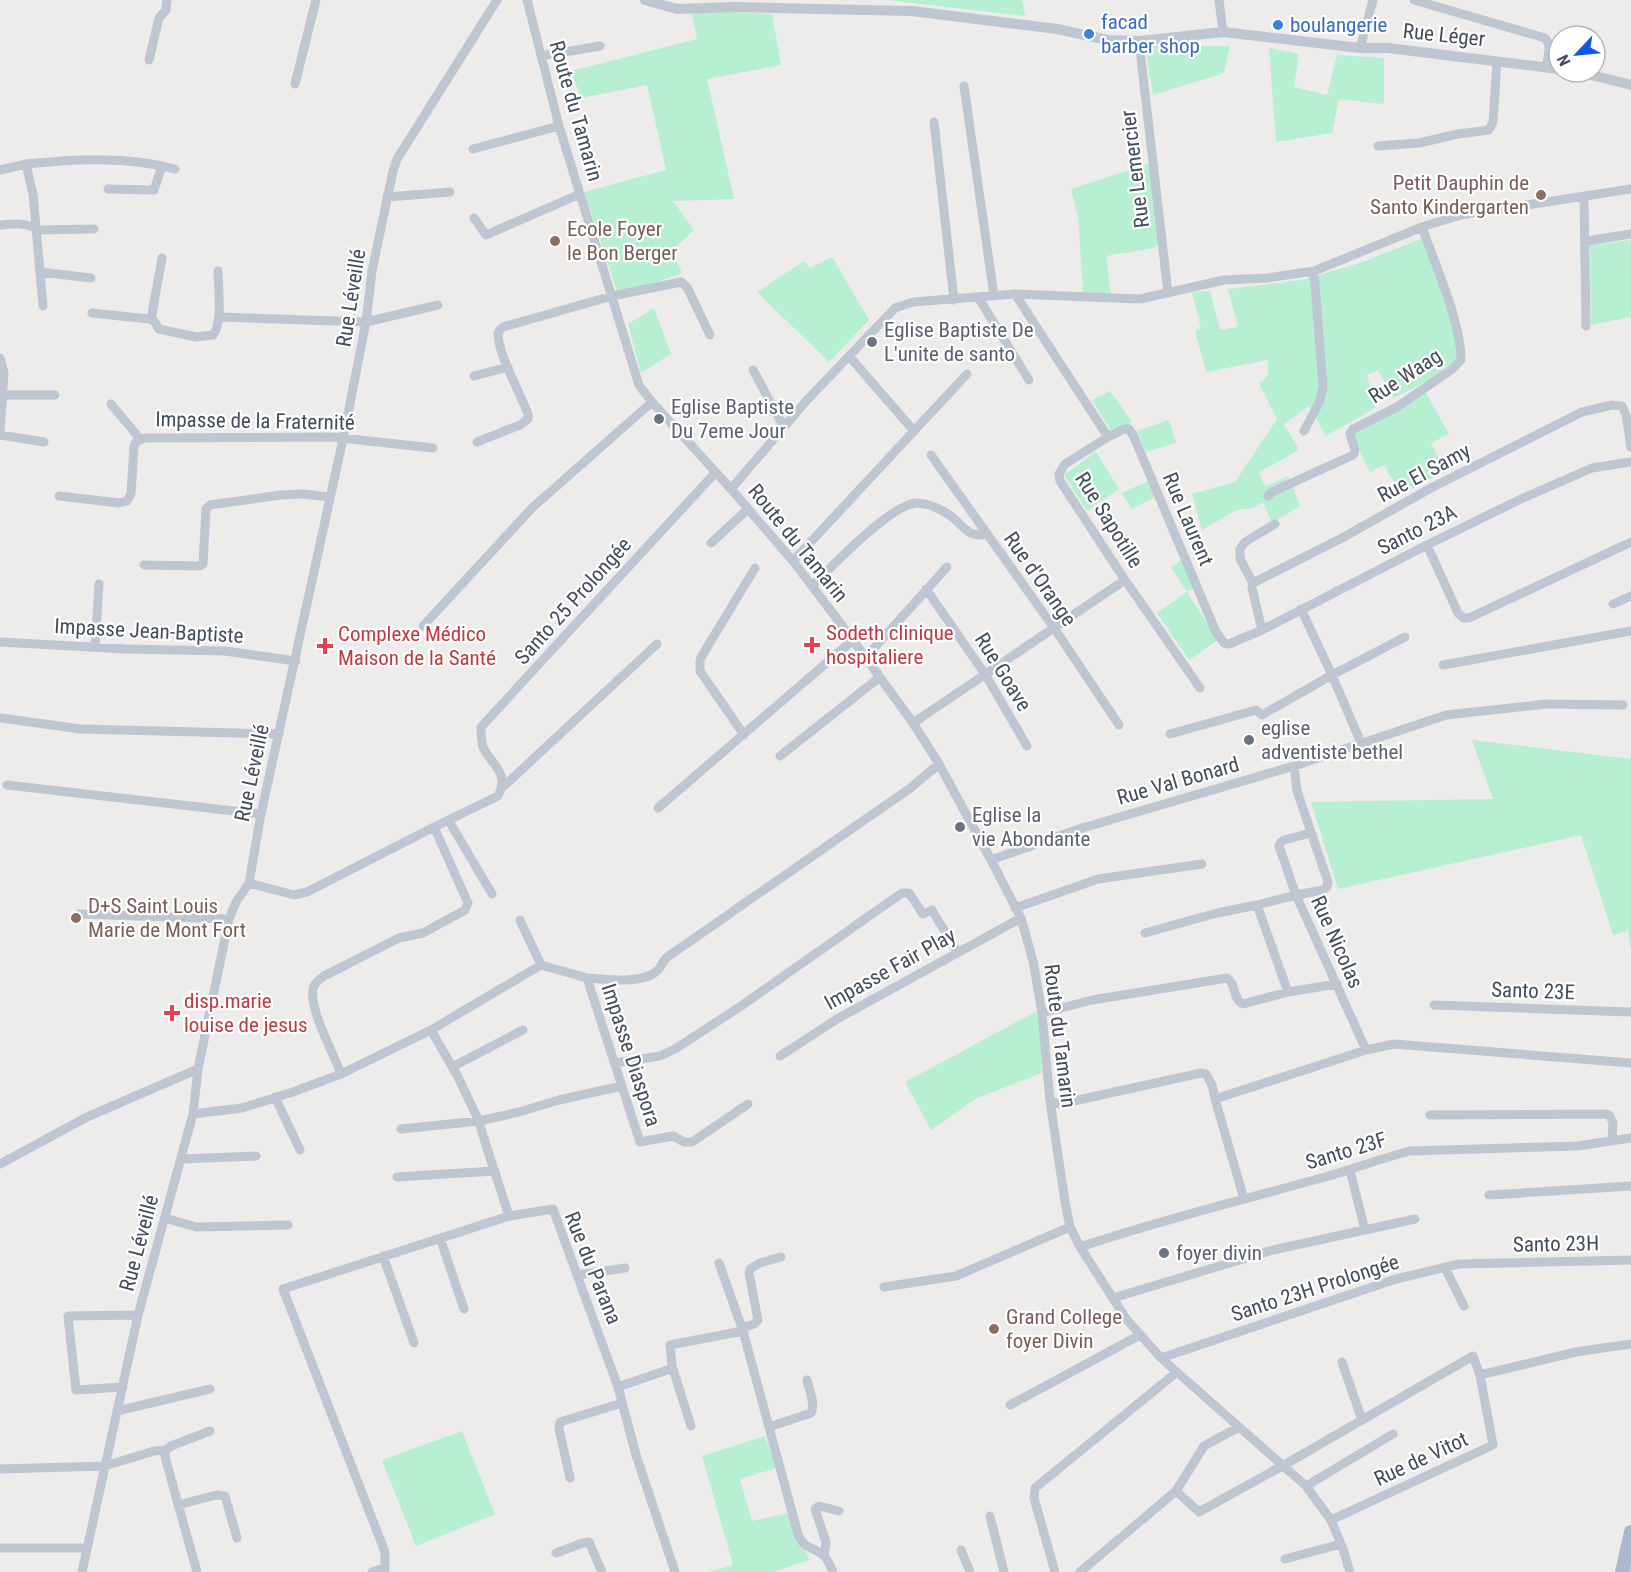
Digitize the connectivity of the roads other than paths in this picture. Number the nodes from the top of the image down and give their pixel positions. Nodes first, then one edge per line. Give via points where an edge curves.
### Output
1 (167, 0) edge
2 (316, 0) edge
3 (497, 0) edge
4 (527, 0) edge
5 (645, 0) edge
6 (1219, 0) edge
7 (1373, 0) edge
8 (1414, 0) edge
9 (1223, 32) junction
10 (1139, 41) junction
11 (600, 46) dead end
12 (1360, 48) junction
13 (541, 56) junction
14 (149, 60) dead end
15 (1497, 60) junction
16 (1546, 67) joint
17 (1607, 79) edge
18 (295, 84) dead end
19 (1631, 85) edge
20 (964, 86) dead end
21 (934, 122) dead end
22 (559, 126) junction
23 (1377, 146) dead end
24 (473, 149) dead end
25 (26, 164) junction
26 (162, 166) junction
27 (175, 169) dead end
28 (0, 170) edge
29 (108, 189) dead end
30 (1631, 189) edge
31 (450, 192) dead end
32 (580, 194) junction
33 (1584, 197) junction
34 (387, 198) junction
35 (474, 218) dead end
36 (0, 225) edge
37 (1422, 227) junction
38 (94, 229) dead end
39 (38, 230) junction
40 (1631, 234) edge
41 (1586, 241) junction
42 (162, 258) dead end
43 (1314, 271) junction
44 (40, 272) junction
45 (218, 272) dead end
46 (91, 278) dead end
47 (1168, 293) junction
48 (1015, 294) junction
49 (612, 296) junction
50 (994, 296) junction
51 (978, 297) junction
52 (954, 300) junction
53 (438, 305) dead end
54 (43, 306) dead end
55 (92, 314) dead end
56 (219, 317) junction
57 (152, 320) junction
58 (366, 321) junction
59 (1586, 326) dead end
60 (710, 335) dead end
61 (849, 356) junction
62 (0, 358) edge
63 (508, 367) junction
64 (753, 370) dead end
65 (2, 373) edge
66 (967, 374) dead end
67 (474, 376) dead end
68 (1029, 380) dead end
69 (2, 395) junction
70 (55, 395) dead end
71 (652, 402) junction
72 (111, 404) dead end
73 (784, 427) junction
74 (914, 431) junction
75 (1304, 431) dead end
76 (0, 434) edge
77 (1108, 437) junction
78 (140, 439) junction
79 (343, 439) junction
80 (44, 442) dead end
81 (477, 442) dead end
82 (1631, 447) edge
83 (433, 448) dead end
84 (931, 454) dead end
85 (1631, 462) edge
86 (715, 473) junction
87 (731, 489) junction
88 (1268, 495) dead end
89 (59, 496) dead end
90 (330, 497) junction
91 (748, 509) junction
92 (1275, 524) dead end
93 (987, 534) junction
94 (1631, 542) edge
95 (711, 543) dead end
96 (1427, 544) junction
97 (792, 561) junction
98 (144, 565) dead end
99 (946, 567) dead end
100 (755, 568) dead end
101 (1125, 580) junction
102 (1253, 583) junction
103 (99, 584) dead end
104 (812, 586) junction
105 (926, 589) junction
106 (1631, 596) edge
107 (1613, 604) dead end
108 (1301, 609) junction
109 (423, 626) dead end
110 (1054, 628) junction
111 (1262, 630) junction
112 (1631, 631) edge
113 (1405, 637) dead end
114 (853, 640) junction
115 (0, 642) edge
116 (657, 644) dead end
117 (1224, 644) joint
118 (95, 647) junction
119 (866, 657) junction
120 (296, 661) junction
121 (1443, 665) dead end
122 (985, 674) junction
123 (1332, 675) junction
124 (880, 677) junction
125 (1200, 688) dead end
126 (1623, 705) dead end
127 (0, 718) edge
128 (913, 723) junction
129 (1119, 725) dead end
130 (279, 734) junction
131 (1170, 734) dead end
132 (744, 735) junction
133 (1361, 743) junction
134 (1027, 746) dead end
135 (780, 756) dead end
136 (939, 764) junction
137 (1294, 766) junction
138 (7, 785) dead end
139 (504, 786) junction
140 (658, 808) dead end
141 (261, 813) junction
142 (450, 821) junction
143 (434, 827) junction
144 (1311, 833) junction
145 (991, 860) junction
146 (1202, 864) dead end
147 (249, 882) junction
148 (492, 894) dead end
149 (1296, 895) junction
150 (1257, 905) junction
151 (1015, 908) junction
152 (78, 914) dead end
153 (1021, 918) junction
154 (229, 919) junction
155 (520, 920) dead end
156 (1145, 933) dead end
157 (957, 952) junction
158 (541, 964) junction
159 (587, 978) junction
160 (1337, 984) junction
161 (1288, 992) junction
162 (1434, 1005) dead end
163 (1631, 1012) edge
164 (1042, 1013) junction
165 (431, 1030) junction
166 (523, 1030) dead end
167 (1366, 1050) junction
168 (780, 1056) dead end
169 (614, 1063) junction
170 (1631, 1063) edge
171 (452, 1067) junction
172 (198, 1069) junction
173 (341, 1074) junction
174 (622, 1086) junction
175 (275, 1098) junction
176 (1215, 1099) junction
177 (1050, 1101) junction
178 (748, 1104) dead end
179 (193, 1114) junction
180 (1431, 1115) dead end
181 (478, 1121) junction
182 (400, 1130) dead end
183 (1631, 1138) edge
184 (1612, 1140) junction
185 (300, 1150) dead end
186 (256, 1156) dead end
187 (181, 1159) junction
188 (0, 1164) edge
189 (495, 1171) junction
190 (1350, 1171) junction
191 (396, 1177) dead end
192 (1631, 1186) edge
193 (1489, 1195) dead end
194 (1244, 1199) junction
195 (509, 1216) junction
196 (165, 1218) junction
197 (1415, 1219) dead end
198 (288, 1225) dead end
199 (1070, 1227) junction
200 (1365, 1230) junction
201 (440, 1238) junction
202 (1080, 1247) junction
203 (383, 1256) junction
204 (781, 1257) dead end
205 (1631, 1260) edge
206 (719, 1263) dead end
207 (1482, 1263) joint
208 (625, 1268) dead end
209 (1445, 1268) junction
210 (578, 1275) junction
211 (884, 1287) dead end
212 (1113, 1298) junction
213 (1464, 1305) dead end
214 (464, 1309) dead end
215 (138, 1316) junction
216 (742, 1329) junction
217 (1140, 1335) junction
218 (414, 1343) dead end
219 (1631, 1344) edge
220 (1161, 1358) junction
221 (1342, 1362) dead end
222 (672, 1366) junction
223 (1177, 1372) junction
224 (1480, 1375) junction
225 (807, 1380) dead end
226 (123, 1387) junction
227 (618, 1387) junction
228 (210, 1389) dead end
229 (622, 1403) junction
230 (1010, 1405) dead end
231 (117, 1411) junction
232 (1362, 1420) junction
233 (691, 1426) dead end
234 (769, 1427) junction
235 (1239, 1427) junction
236 (210, 1431) dead end
237 (1393, 1434) dead end
238 (166, 1450) junction
239 (1284, 1465) junction
240 (105, 1466) junction
241 (0, 1469) edge
242 (570, 1478) dead end
243 (1306, 1486) junction
244 (1176, 1491) junction
245 (178, 1505) junction
246 (839, 1511) dead end
247 (990, 1516) dead end
248 (1331, 1520) junction
249 (1631, 1532) edge
250 (237, 1538) dead end
251 (1341, 1544) junction
252 (0, 1548) edge
253 (87, 1548) junction
254 (960, 1550) dead end
255 (556, 1553) dead end
256 (824, 1556) junction
257 (1285, 1559) dead end
258 (385, 1570) edge
259 (82, 1572) edge
260 (197, 1572) edge
261 (372, 1572) edge
262 (602, 1572) edge
263 (675, 1572) edge
264 (833, 1572) edge
265 (970, 1572) edge
266 (1005, 1572) edge
267 (1055, 1572) edge
268 (1080, 1572) edge
269 (1350, 1572) edge
270 (1622, 1572) edge

1 - 14 street
2 - 18 street
3 - 34 street, Rue Léveillé via 397,159
4 - 13 street, Route du Tamarin
5 - 10 street, Rue Léger via 677,9 912,11 1057,29 1108,40
6 - 9 street
7 - 12 street
8 - 16 street via 1545,38 1549,49
9 - 10 street, Rue Léger
9 - 12 street, Rue Léger
10 - 47 street, Rue Lemercier
11 - 13 street
12 - 15 street, Rue Léger
13 - 22 street, Route du Tamarin
15 - 16 street, Rue Léger
15 - 23 street via 1493,122 1489,130
17 - 19 street
20 - 50 street
21 - 52 street
22 - 24 street
22 - 32 street, Route du Tamarin
25 - 26 street via 120,159
25 - 28 street
25 - 39 street
26 - 27 street
26 - 29 street via 154,190
30 - 33 street
31 - 34 street
32 - 35 street via 486,235
32 - 49 street, Route du Tamarin
33 - 37 street via 1501,207
33 - 41 street
34 - 58 street, Rue Léveillé
36 - 39 street via 25,224
37 - 43 street
37 - 88 street, Rue Waag via 1451,310 1461,360 1397,407 1353,429 1353,455
38 - 39 street
39 - 44 street
40 - 41 street
41 - 59 street
42 - 57 street
43 - 47 street via 1224,280
43 - 75 street via 1323,387
44 - 46 street
44 - 54 street
45 - 56 street
47 - 48 street via 1118,300
48 - 50 street
48 - 77 street
49 - 60 street via 681,282
49 - 63 street via 503,327 498,336
49 - 71 street, Route du Tamarin via 639,385
50 - 51 street
51 - 52 street
51 - 68 street
52 - 61 street via 913,302 895,308
53 - 58 street
55 - 57 street
56 - 57 street via 216,331 207,337 159,329
56 - 58 street
58 - 79 street, Rue Léveillé
61 - 73 street
61 - 74 street
62 - 65 street
63 - 67 street
63 - 81 street via 528,419
64 - 73 street
65 - 69 street
66 - 74 street
69 - 70 street
69 - 76 street
71 - 86 street, Route du Tamarin
71 - 109 street via 533,507
72 - 78 street
73 - 87 street
74 - 97 street
76 - 80 street
77 - 101 street, Rue Sapotille via 1065,464 1059,474
77 - 117 street, Rue Laurent via 1124,429 1134,436
78 - 79 street, Impasse de la Fraternité
78 - 89 street, Impasse de la Fraternité via 134,446 127,501
79 - 83 street, Impasse de la Fraternité
79 - 90 street, Rue Léveillé
82 - 102 street, Rue El Samy via 1622,406 1582,412
84 - 93 street, Rue d'Orange
85 - 96 street, Santo 23A via 1592,468
86 - 87 street, Route du Tamarin
86 - 139 street, Santo 25 Prolongée via 481,727 483,746
87 - 91 street, Route du Tamarin
90 - 98 street via 292,494 210,505 206,509 203,564
90 - 120 street, Rue Léveillé
91 - 95 street
91 - 97 street, Route du Tamarin
92 - 102 street via 1240,549 1240,559
93 - 104 street via 971,534 936,508 917,503 907,505 852,547
93 - 110 street, Rue d'Orange
94 - 96 street via 1469,618 1458,613
96 - 108 street, Santo 23A
97 - 104 street, Route du Tamarin
99 - 105 street
100 - 132 street via 699,664
101 - 110 street
101 - 125 street, Rue Sapotille
102 - 111 street
103 - 118 street
104 - 114 street, Route du Tamarin
105 - 119 street
105 - 122 street, Rue Goave
106 - 107 street
108 - 111 street, Santo 23A
108 - 123 street
110 - 122 street
110 - 129 street, Rue d'Orange
111 - 117 street, Santo 23A
112 - 121 street
113 - 123 street
114 - 119 street, Route du Tamarin
114 - 132 street
115 - 118 street, Impasse Jean-Baptiste
116 - 139 street
118 - 120 street, Impasse Jean-Baptiste via 225,651
119 - 124 street, Route du Tamarin
120 - 130 street, Rue Léveillé
122 - 128 street
122 - 134 street, Rue Goave
123 - 131 street via 1262,715 1256,710
123 - 133 street
124 - 128 street, Route du Tamarin
124 - 135 street
126 - 133 street, Rue Val Bonard via 1546,704 1446,715
127 - 130 street via 81,729
128 - 136 street, Route du Tamarin
130 - 141 street, Rue Léveillé
132 - 140 street
133 - 137 street, Rue Val Bonard
136 - 145 street, Route du Tamarin
136 - 159 street via 909,789 666,958 650,975 632,980
137 - 144 street, Rue Nicolas via 1297,791
137 - 145 street, Rue Val Bonard via 1079,828
138 - 141 street
139 - 142 street via 498,795
141 - 147 street, Rue Léveillé
142 - 143 street
142 - 148 street
143 - 147 street via 308,892 294,895
143 - 173 street via 468,903 465,910 423,933 399,938 317,981 313,987 314,1003
144 - 149 street via 1279,846
144 - 149 street, Rue Nicolas via 1327,887
145 - 151 street, Route du Tamarin
146 - 151 street via 1098,879
147 - 154 street, Rue Léveillé
149 - 150 street
149 - 160 street, Rue Nicolas
150 - 156 street
150 - 161 street
151 - 153 street, Route du Tamarin
152 - 154 street
153 - 157 street, Impasse Fair Play
153 - 164 street, Route du Tamarin
154 - 172 street, Rue Léveillé
155 - 158 street
157 - 168 street, Impasse Fair Play via 837,1019
157 - 169 street via 932,910 923,914 909,893 902,893 675,1049 660,1056
158 - 159 street, Impasse Diaspora
158 - 165 street
159 - 169 street, Impasse Diaspora
160 - 161 street
160 - 167 street, Rue Nicolas
161 - 164 street via 1243,1004 1237,1000 1232,981 1227,978 1092,1000
162 - 163 street, Santo 23E
164 - 177 street, Route du Tamarin
165 - 171 street
165 - 173 street
166 - 171 street
167 - 170 street via 1394,1044
167 - 176 street
169 - 174 street, Impasse Diaspora
171 - 181 street
172 - 179 street, Rue Léveillé
172 - 188 street via 87,1117
173 - 175 street
174 - 178 street, Impasse Diaspora via 638,1139 643,1143 673,1136 692,1142
174 - 181 street
175 - 179 street via 242,1108
175 - 185 street
176 - 177 street via 1210,1079 1201,1073 1060,1104
176 - 194 street
177 - 199 street, Route du Tamarin
179 - 187 street, Rue Léveillé
180 - 184 street via 1607,1114 1613,1123
181 - 182 street
181 - 189 street
183 - 184 street, Santo 23F
184 - 190 street, Santo 23F via 1577,1146 1410,1151
186 - 187 street
187 - 196 street, Rue Léveillé
189 - 191 street
189 - 195 street
190 - 194 street, Santo 23F
190 - 200 street
192 - 193 street
194 - 202 street, Santo 23F
195 - 201 street
195 - 210 street, Rue du Parana via 553,1209
196 - 198 street via 196,1227
196 - 215 street, Rue Léveillé
197 - 200 street
199 - 202 street, Route du Tamarin
199 - 211 street via 956,1276
200 - 212 street via 1274,1250
201 - 203 street
201 - 214 street
202 - 212 street, Route du Tamarin
203 - 218 street
203 - 258 street via 283,1288 385,1552
204 - 216 street via 750,1269 758,1320
205 - 207 street, Santo 23H
206 - 216 street
207 - 209 street, Santo 23H Prolongée
208 - 210 street
209 - 213 street
209 - 220 street, Santo 23H Prolongée via 1396,1279
210 - 227 street, Rue du Parana
212 - 217 street, Route du Tamarin
215 - 226 street, Rue Léveillé
215 - 226 street via 68,1316 76,1390
216 - 222 street via 670,1345
216 - 234 street
217 - 220 street, Route du Tamarin
217 - 230 street
219 - 224 street via 1576,1352
220 - 223 street, Route du Tamarin
221 - 232 street
222 - 227 street
222 - 233 street
223 - 235 street, Route du Tamarin
223 - 267 street via 1035,1488 1034,1498
224 - 232 street via 1473,1356
224 - 248 street, Rue de Vitot via 1493,1445
225 - 234 street via 811,1413
226 - 231 street, Rue Léveillé
227 - 229 street, Rue du Parana
228 - 231 street
229 - 242 street via 560,1422
229 - 263 street, Rue du Parana
231 - 240 street, Rue Léveillé
232 - 239 street
234 - 256 street via 802,1542
235 - 239 street, Route du Tamarin
235 - 244 street via 1204,1446
236 - 238 street
237 - 243 street
238 - 240 street
238 - 245 street
239 - 243 street, Route du Tamarin
239 - 244 street via 1199,1512
240 - 241 street
240 - 253 street, Rue Léveillé
243 - 248 street, Route du Tamarin
244 - 268 street
245 - 250 street via 216,1495 225,1497
245 - 260 street
246 - 256 street via 819,1506 814,1511 826,1542
247 - 266 street
248 - 251 street, Route du Tamarin
249 - 270 main road
251 - 257 street
251 - 269 street, Route du Tamarin
252 - 253 street
253 - 259 street, Rue Léveillé
254 - 265 street
255 - 262 street via 589,1542
256 - 264 street
258 - 261 street

